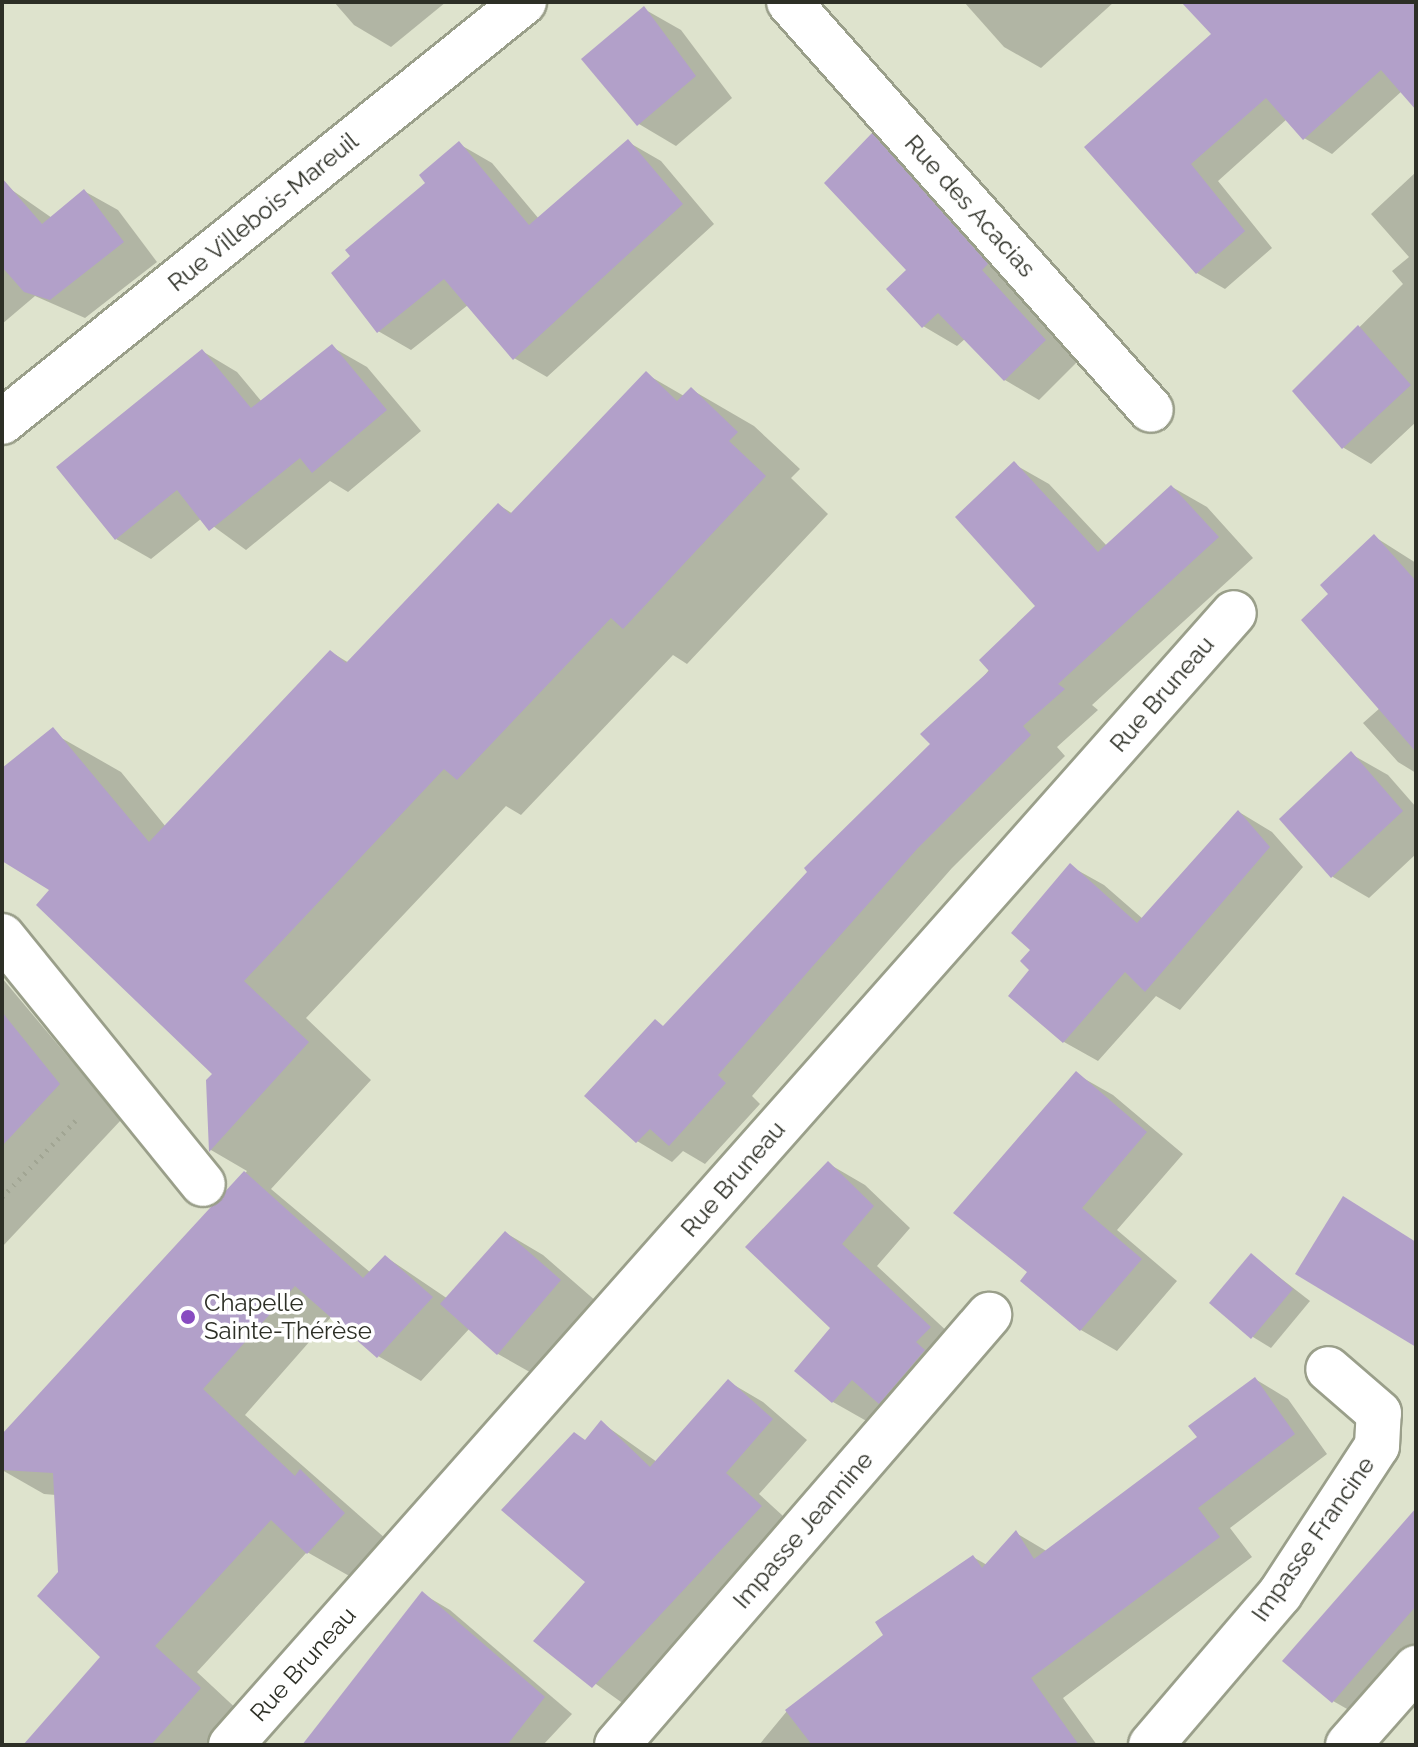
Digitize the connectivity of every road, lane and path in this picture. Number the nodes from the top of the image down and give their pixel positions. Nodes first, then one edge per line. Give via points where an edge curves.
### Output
1 (524, 2) edge
2 (789, 2) edge
3 (1151, 410) dead end
4 (2, 422) edge
5 (1234, 613) dead end
6 (2, 936) edge
7 (117, 1078) junction
8 (203, 1184) dead end
9 (2, 1197) edge
10 (989, 1315) dead end
11 (1328, 1369) dead end
12 (1416, 1668) edge
13 (231, 1745) edge
14 (617, 1745) edge
15 (1151, 1745) edge
16 (1348, 1745) edge

1 - 4 street, Rue Villebois-Mareuil
2 - 3 street, Rue des Acacias
5 - 13 street, Rue Bruneau
6 - 7 street
7 - 8 street
7 - 9 path
10 - 14 street, Impasse Jeannine
11 - 15 street, Impasse Francine via 1379,1413 1377,1446 1280,1594
12 - 16 street

